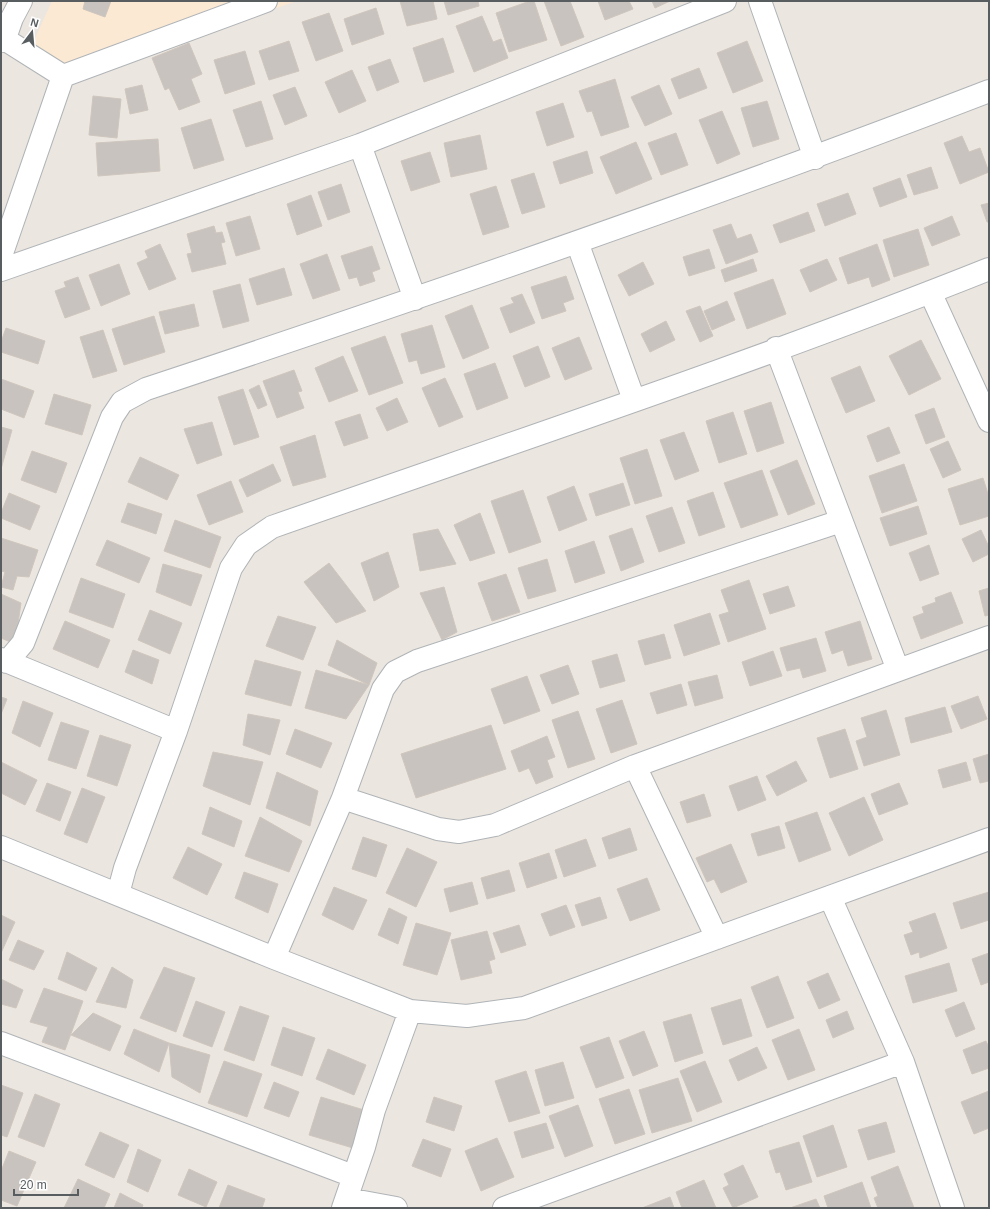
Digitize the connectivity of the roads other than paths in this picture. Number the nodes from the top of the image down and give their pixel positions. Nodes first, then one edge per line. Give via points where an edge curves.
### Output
1 (21, 1) edge
2 (266, 1) edge
3 (726, 1) edge
4 (760, 1) edge
5 (3, 39) edge
6 (63, 76) junction
7 (989, 90) edge
8 (360, 145) junction
9 (815, 158) junction
10 (578, 242) junction
11 (1, 256) edge
12 (989, 268) edge
13 (1, 270) edge
14 (930, 292) junction
15 (415, 299) junction
16 (776, 348) junction
17 (634, 400) junction
18 (989, 421) edge
19 (841, 521) junction
20 (989, 637) edge
21 (4, 661) edge
22 (898, 670) junction
23 (176, 731) junction
24 (635, 766) junction
25 (343, 798) junction
26 (989, 839) edge
27 (1, 847) edge
28 (118, 894) junction
29 (830, 897) junction
30 (717, 938) junction
31 (274, 958) junction
32 (410, 1011) junction
33 (1, 1043) edge
34 (902, 1062) junction
35 (353, 1176) junction
36 (345, 1203) edge
37 (396, 1208) edge
38 (504, 1208) edge
39 (953, 1208) edge

1 - 5 street
2 - 6 street
3 - 8 street
4 - 9 street
5 - 6 street
6 - 11 street
7 - 9 street
8 - 13 street
8 - 15 street
9 - 10 street
10 - 15 street
10 - 17 street
12 - 14 street
14 - 16 street
14 - 18 street
15 - 21 street via 146,389 122,402 112,417 23,643
16 - 17 street
16 - 19 street
17 - 23 street via 272,527 246,545 231,568
19 - 22 street
19 - 25 street via 418,661 395,672 383,689
20 - 22 street
21 - 23 street
22 - 24 street
23 - 28 street via 125,868
24 - 25 street via 495,825 459,832 438,829
24 - 30 street
25 - 31 street
26 - 29 street
27 - 28 street
28 - 31 street
29 - 30 street
29 - 34 street
30 - 32 street via 524,1008 467,1016
31 - 32 street
32 - 35 street
33 - 35 street
34 - 38 street
34 - 39 street
35 - 36 street
36 - 37 street

